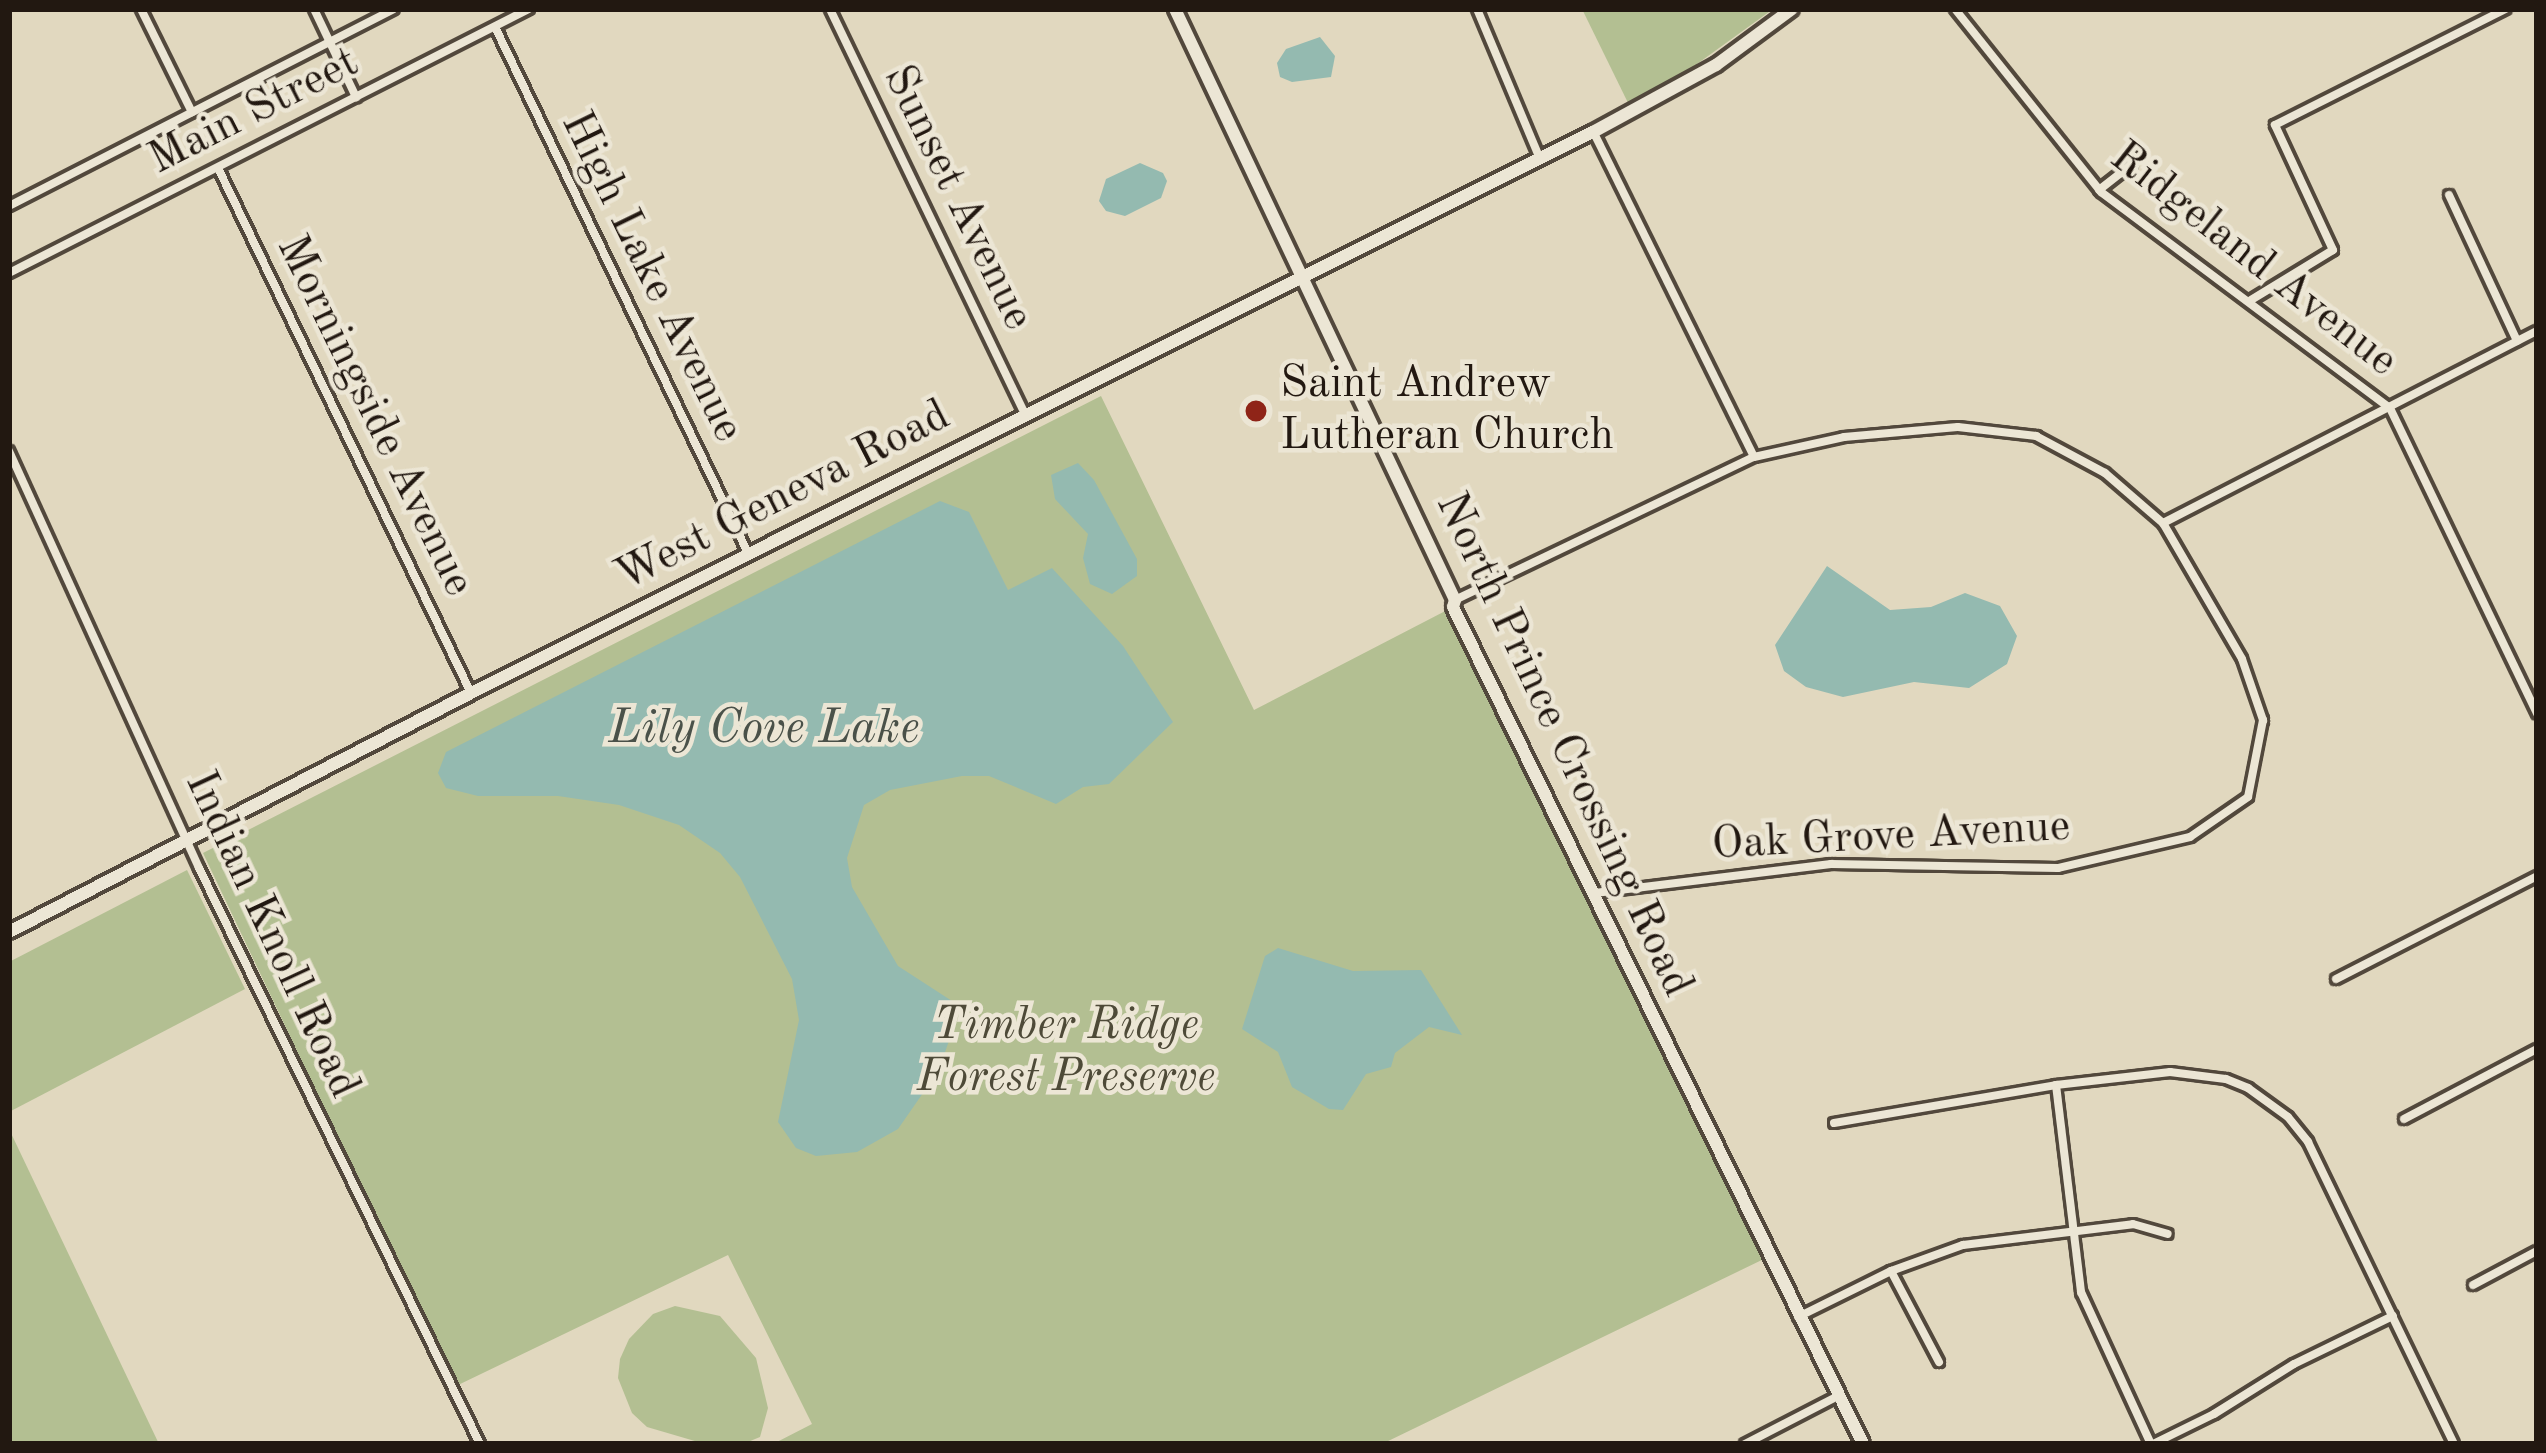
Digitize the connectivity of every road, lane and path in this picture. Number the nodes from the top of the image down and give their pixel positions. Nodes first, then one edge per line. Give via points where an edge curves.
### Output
1 (141, 9) edge
2 (314, 9) edge
3 (394, 9) edge
4 (529, 9) edge
5 (830, 9) edge
6 (1175, 9) edge
7 (1478, 9) edge
8 (1792, 9) edge
9 (1955, 9) edge
10 (2506, 9) edge
11 (495, 26) junction
12 (330, 42) junction
13 (356, 97) junction
14 (192, 112) junction
15 (1593, 132) junction
16 (2133, 156) dead end
17 (1540, 159) junction
18 (218, 168) junction
19 (2098, 190) junction
20 (2449, 195) dead end
21 (9, 206) edge
22 (9, 273) edge
23 (1304, 279) junction
24 (2251, 300) junction
25 (2537, 331) edge
26 (2517, 341) junction
27 (2390, 408) junction
28 (1025, 415) junction
29 (9, 451) edge
30 (1754, 457) junction
31 (2163, 523) junction
32 (749, 556) junction
33 (1455, 600) junction
34 (471, 693) junction
35 (2537, 714) edge
36 (188, 840) junction
37 (2537, 876) edge
38 (1595, 893) junction
39 (9, 932) edge
40 (2336, 980) dead end
41 (2537, 1049) edge
42 (2056, 1085) junction
43 (2404, 1119) dead end
44 (1834, 1123) dead end
45 (2074, 1230) junction
46 (2168, 1234) dead end
47 (2537, 1251) edge
48 (1891, 1271) junction
49 (2473, 1285) dead end
50 (2393, 1316) junction
51 (1798, 1317) junction
52 (1939, 1362) dead end
53 (1839, 1395) junction
54 (480, 1444) edge
55 (1744, 1444) edge
56 (1863, 1444) edge
57 (2152, 1444) edge
58 (2454, 1444) edge

1 - 14 street
2 - 12 street
3 - 12 street, Main Street
4 - 11 street, Main Street
5 - 28 street, Sunset Avenue
6 - 23 main road, North Prince Crossing Road
7 - 17 street
8 - 15 main road, West Geneva Road via 1715,65
9 - 19 street, Ridgeland Avenue
10 - 24 street via 2275,124 2333,250
11 - 13 street, Main Street
11 - 32 street, High Lake Avenue
12 - 13 street
12 - 14 street, Main Street
13 - 18 street, Main Street
14 - 21 street, Main Street
15 - 17 main road, West Geneva Road
15 - 30 street
16 - 19 street
17 - 23 main road, West Geneva Road
18 - 22 street, Main Street
18 - 34 street, Morningside Avenue
19 - 24 street, Ridgeland Avenue
20 - 26 street
23 - 28 main road, West Geneva Road
23 - 33 main road, North Prince Crossing Road
24 - 27 street, Ridgeland Avenue
25 - 26 street
26 - 27 street
27 - 31 street
27 - 35 street, Ridgeland Avenue
28 - 32 main road, West Geneva Road
29 - 36 street, Indian Knoll Road
30 - 31 street via 1844,437 1958,427 2036,436 2105,473
30 - 33 street
31 - 38 street, Oak Grove Avenue via 2242,658 2263,720 2248,797 2190,837 2058,868 1831,864
32 - 34 main road, West Geneva Road
33 - 38 main road, North Prince Crossing Road
34 - 36 main road, West Geneva Road
36 - 39 main road, West Geneva Road
36 - 54 street, Indian Knoll Road
37 - 40 street
38 - 51 main road, North Prince Crossing Road
41 - 43 street
42 - 44 street
42 - 45 street
42 - 50 street via 2184,1072 2226,1079 2269,1101 2308,1142
45 - 46 street via 2133,1224
45 - 48 street via 1963,1245
45 - 57 street via 2084,1303
47 - 49 street
48 - 51 street
48 - 52 street
50 - 57 street
50 - 58 street
51 - 53 main road, North Prince Crossing Road
53 - 55 street
53 - 56 main road, North Prince Crossing Road

